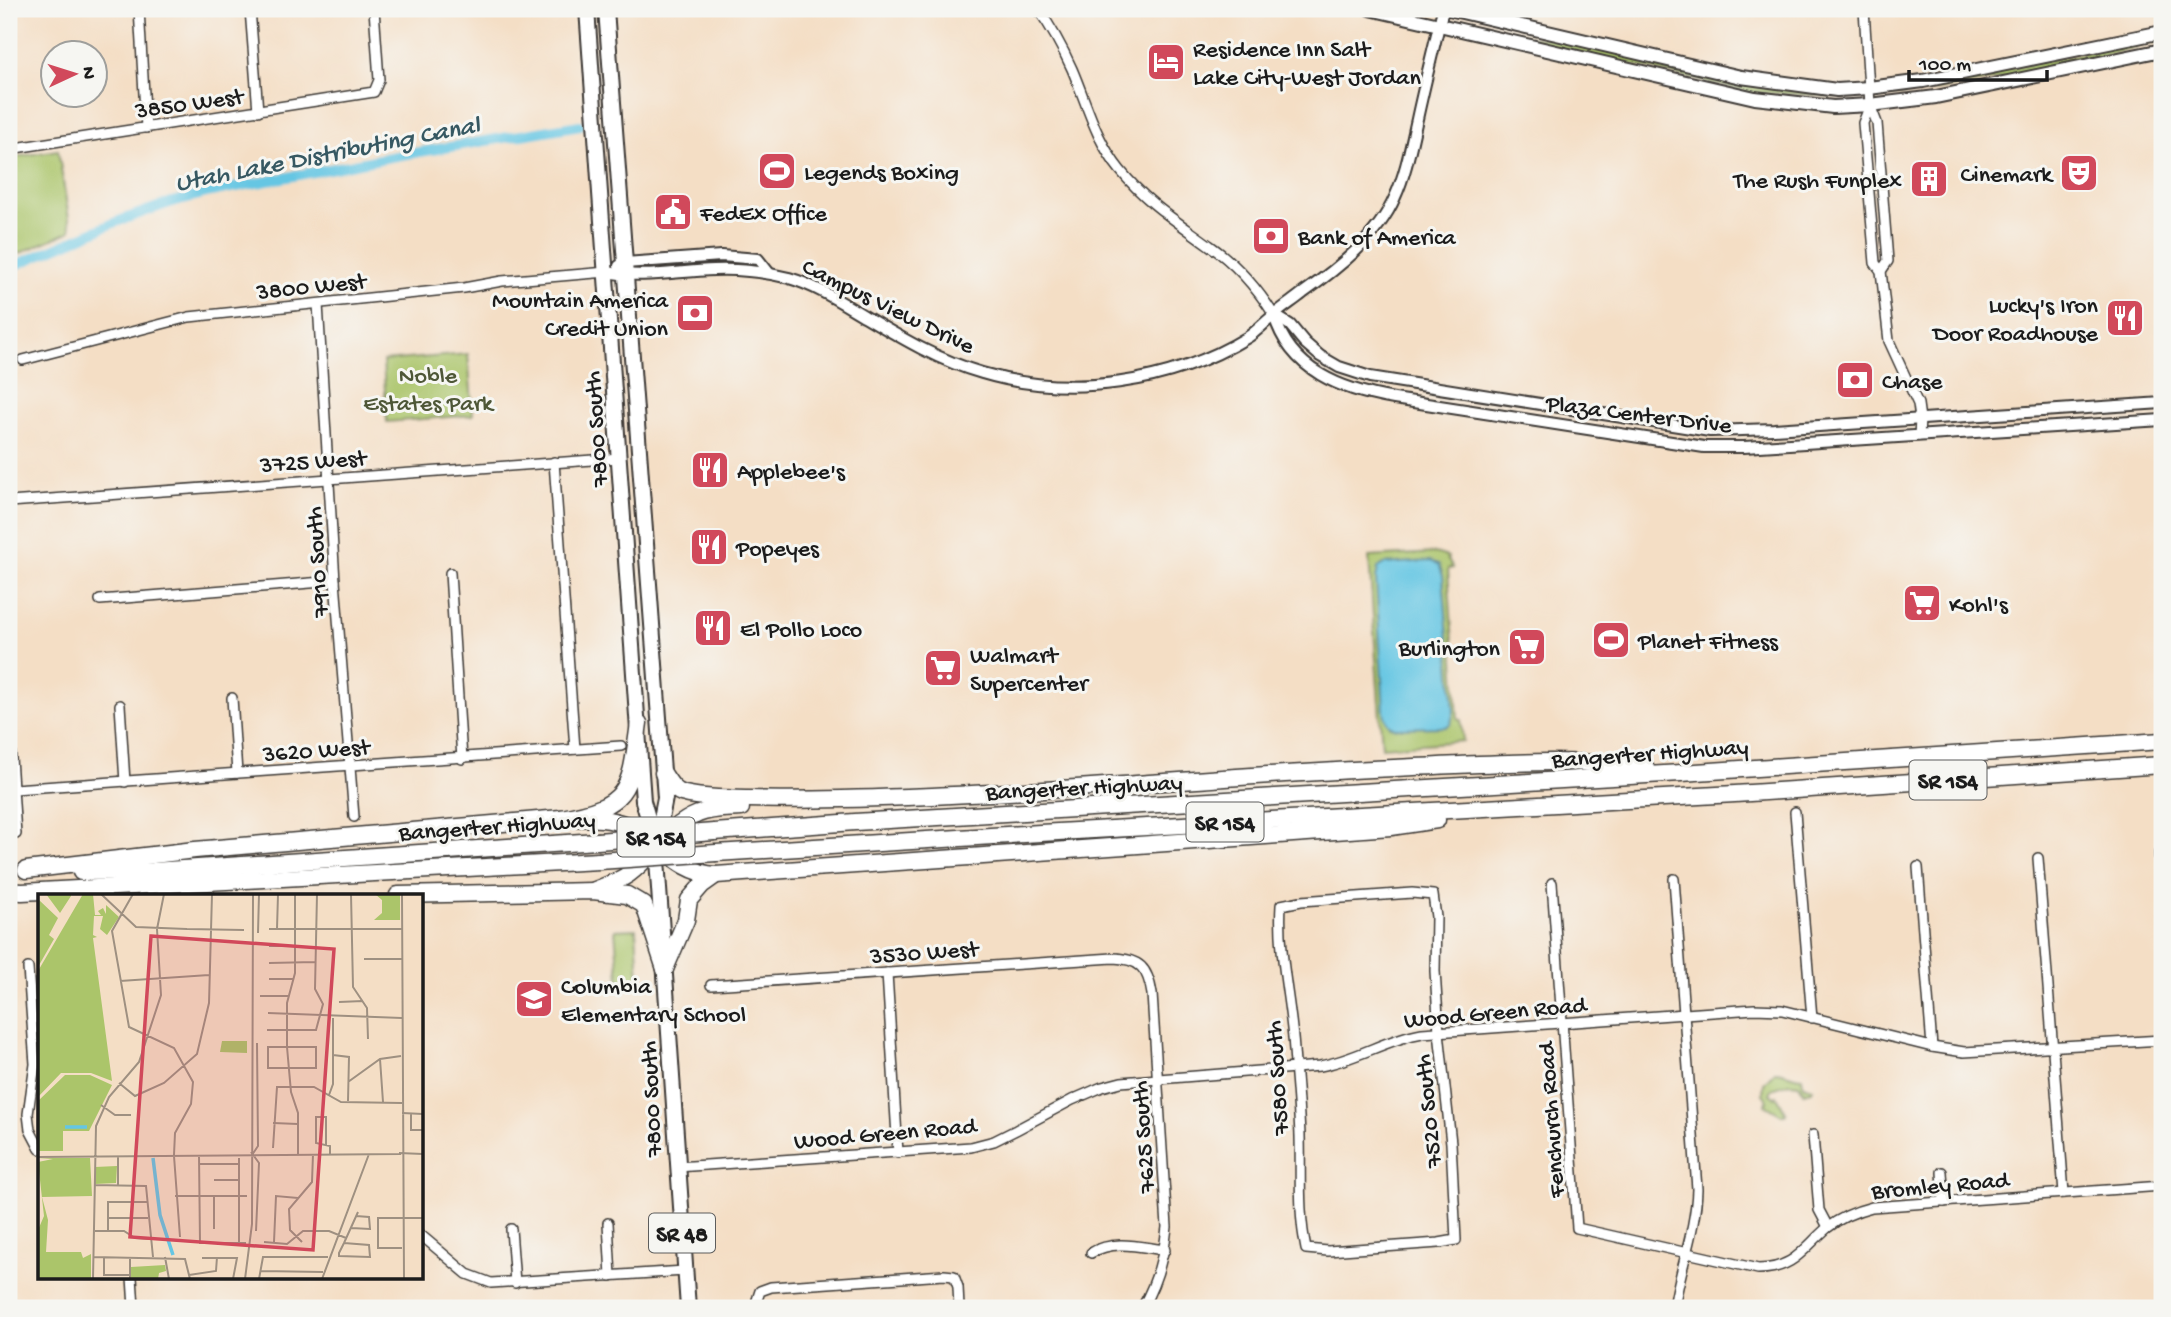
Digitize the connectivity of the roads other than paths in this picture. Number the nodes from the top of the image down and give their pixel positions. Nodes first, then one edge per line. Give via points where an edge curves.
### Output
1 (13, 9) edge
2 (139, 9) edge
3 (250, 9) edge
4 (374, 9) edge
5 (587, 9) edge
6 (606, 9) edge
7 (1038, 9) edge
8 (1370, 9) edge
9 (1443, 9) edge
10 (1449, 9) edge
11 (1864, 9) edge
12 (9, 14) edge
13 (1439, 25) junction
14 (2162, 32) edge
15 (590, 47) junction
16 (2162, 50) edge
17 (1869, 88) junction
18 (1870, 105) junction
19 (258, 111) junction
20 (614, 118) junction
21 (146, 128) junction
22 (9, 149) edge
23 (626, 270) junction
24 (1881, 271) junction
25 (607, 272) junction
26 (318, 304) junction
27 (1274, 315) junction
28 (23, 360) dead end
29 (2162, 403) edge
30 (1920, 419) junction
31 (2162, 420) edge
32 (1919, 436) junction
33 (620, 458) junction
34 (554, 461) junction
35 (329, 478) junction
36 (9, 502) edge
37 (450, 573) dead end
38 (335, 581) junction
39 (100, 600) dead end
40 (232, 698) dead end
41 (120, 705) dead end
42 (639, 723) junction
43 (9, 727) edge
44 (2162, 731) edge
45 (2162, 741) edge
46 (621, 746) dead end
47 (575, 749) junction
48 (1980, 754) junction
49 (462, 759) junction
50 (2162, 765) edge
51 (350, 766) junction
52 (237, 773) junction
53 (663, 773) junction
54 (1681, 773) junction
55 (125, 782) junction
56 (14, 789) junction
57 (797, 801) junction
58 (1533, 805) junction
59 (1795, 812) dead end
60 (354, 817) dead end
61 (561, 818) junction
62 (16, 835) dead end
63 (656, 845) junction
64 (2159, 853) dead end
65 (2038, 858) dead end
66 (1919, 867) dead end
67 (9, 869) edge
68 (26, 870) junction
69 (716, 875) junction
70 (1674, 879) dead end
71 (1552, 883) dead end
72 (593, 891) junction
73 (15, 892) edge
74 (38, 894) edge
75 (424, 894) edge
76 (2162, 900) edge
77 (1281, 905) joint
78 (1138, 963) joint
79 (28, 968) dead end
80 (666, 969) junction
81 (887, 973) junction
82 (711, 985) dead end
83 (1685, 1014) junction
84 (1812, 1018) junction
85 (1563, 1024) junction
86 (1438, 1032) junction
87 (37, 1040) edge
88 (2162, 1040) edge
89 (1932, 1047) junction
90 (2052, 1048) junction
91 (1295, 1069) junction
92 (1157, 1079) junction
93 (1813, 1135) dead end
94 (38, 1146) edge
95 (898, 1153) junction
96 (677, 1167) junction
97 (1942, 1172) dead end
98 (2162, 1186) edge
99 (2064, 1193) junction
100 (1944, 1202) junction
101 (608, 1223) dead end
102 (1828, 1227) junction
103 (1577, 1228) joint
104 (511, 1229) dead end
105 (424, 1238) edge
106 (1306, 1249) joint
107 (1165, 1250) junction
108 (1685, 1252) junction
109 (1091, 1253) dead end
110 (685, 1271) junction
111 (611, 1276) junction
112 (132, 1278) edge
113 (515, 1283) junction
114 (134, 1308) edge
115 (688, 1308) edge
116 (756, 1308) edge
117 (959, 1308) edge
118 (1142, 1308) edge
119 (1674, 1308) edge

1 - 12 street
2 - 21 street
3 - 19 street
4 - 19 street, 3850 West via 379,80 374,92
5 - 15 main road, 7800 South
6 - 20 main road, 7800 South
7 - 27 street, Plaza Center Drive via 1071,67 1097,134 1119,169 1147,200 1230,262
8 - 13 main road
9 - 13 street, Campus View Drive
10 - 17 main road via 1741,77 1837,90
11 - 17 street
13 - 18 main road via 1755,98 1833,107
13 - 27 street, Campus View Drive via 1406,164 1381,223 1338,268
14 - 17 main road
15 - 20 main road via 599,56 601,98
15 - 25 main road, 7800 South
16 - 18 main road via 1936,97
17 - 18 street
18 - 24 street via 1863,123 1875,263
18 - 24 street via 1877,123 1888,261
19 - 21 street, 3850 West
20 - 23 main road, 7800 South
21 - 22 street, 3850 West
23 - 25 street, Campus View Drive
23 - 27 street, Campus View Drive via 714,270 793,279 946,360 991,376 1036,384 1107,384 1160,373 1234,344
23 - 53 main road, 7800 South
24 - 30 street via 1889,341 1918,404
25 - 26 street, 3800 West
25 - 33 main road, 7800 South
26 - 28 street, 3800 West via 189,317
26 - 35 street, 7910 South
27 - 30 street, Plaza Center Drive via 1339,367 1425,386 1710,431
27 - 32 street, Plaza Center Drive via 1279,333 1307,365 1335,383 1366,394 1704,447
29 - 30 street, Plaza Center Drive
30 - 32 street
31 - 32 street, Plaza Center Drive
33 - 34 street, 3725 West
33 - 42 main road, 7800 South
34 - 35 street, 3725 West
34 - 47 street
35 - 36 street, 3725 West
35 - 38 street, 7910 South
37 - 49 street
38 - 39 street
38 - 51 street, 7910 South
40 - 52 street
41 - 55 street
42 - 61 highway via 631,776 624,790 611,803 589,813
42 - 63 main road, 7800 South via 643,801
43 - 56 street
44 - 48 highway via 2062,738
45 - 48 highway, Bangerter Highway / SR 154
46 - 47 street, 3620 West
47 - 49 street, 3620 West
48 - 54 highway, Bangerter Highway / SR 154
49 - 51 street, 3620 West
50 - 58 highway, Bangerter Highway / SR 154
51 - 52 street, 3620 West
51 - 60 street, 7910 South
52 - 55 street, 3620 West
53 - 57 highway via 683,794
53 - 63 main road, 7800 South via 665,798
54 - 57 highway via 1619,764 1446,766
54 - 68 highway, Bangerter Highway / SR 154, bridge via 868,821 153,870
55 - 56 street, 3620 West
56 - 62 street
57 - 63 highway via 698,814
58 - 69 highway via 1391,827
58 - 73 highway, Bangerter Highway / SR 154, bridge
59 - 84 street
61 - 63 highway via 614,820
61 - 68 highway via 195,850
63 - 69 highway via 687,868
63 - 72 highway via 631,873
63 - 80 main road, 7800 South / SR 48
64 - 76 street
65 - 90 street
66 - 89 street
67 - 68 highway, Bangerter Highway / SR 154
69 - 80 highway via 689,900
70 - 83 street
71 - 85 street, Fenchurch Road
72 - 75 highway
72 - 80 highway via 627,895 644,905
73 - 74 highway
77 - 86 street, 7520 South via 1433,895
77 - 91 street, 7580 South
78 - 81 street, 3530 West via 1113,958
78 - 92 street, 7625 South via 1150,982
79 - 87 street
80 - 96 main road, 7800 South / SR 48
81 - 82 street, 3530 West
81 - 95 street
83 - 84 street, Wood Green Road via 1754,1009
83 - 85 street, Wood Green Road
83 - 108 street via 1698,1189
84 - 89 street, Wood Green Road
85 - 86 street, Wood Green Road
85 - 103 street, Fenchurch Road
86 - 91 street, Wood Green Road via 1398,1038 1337,1063
86 - 106 street, 7520 South via 1456,1240
87 - 94 street via 28,1121
88 - 90 street, Wood Green Road
89 - 90 street, Wood Green Road via 1979,1052
90 - 99 street
91 - 92 street, Wood Green Road
91 - 106 street, 7580 South
92 - 95 street, Wood Green Road via 1102,1087 994,1141
92 - 107 street, 7625 South
93 - 102 street via 1819,1210
95 - 96 street, Wood Green Road
96 - 110 main road, 7800 South / SR 48
97 - 100 street
98 - 99 street, Bromley Road
99 - 100 street, Bromley Road
100 - 102 street, Bromley Road via 1872,1207
101 - 111 street
102 - 108 street, Bromley Road via 1787,1264 1770,1269
103 - 108 street, Bromley Road
104 - 113 street
105 - 113 street via 475,1278
107 - 109 street via 1115,1244
107 - 118 street, 7625 South
108 - 119 street
110 - 111 street
110 - 115 main road, 7800 South / SR 48
111 - 113 street
112 - 114 street
116 - 117 street via 758,1295 771,1287 944,1275 954,1276

